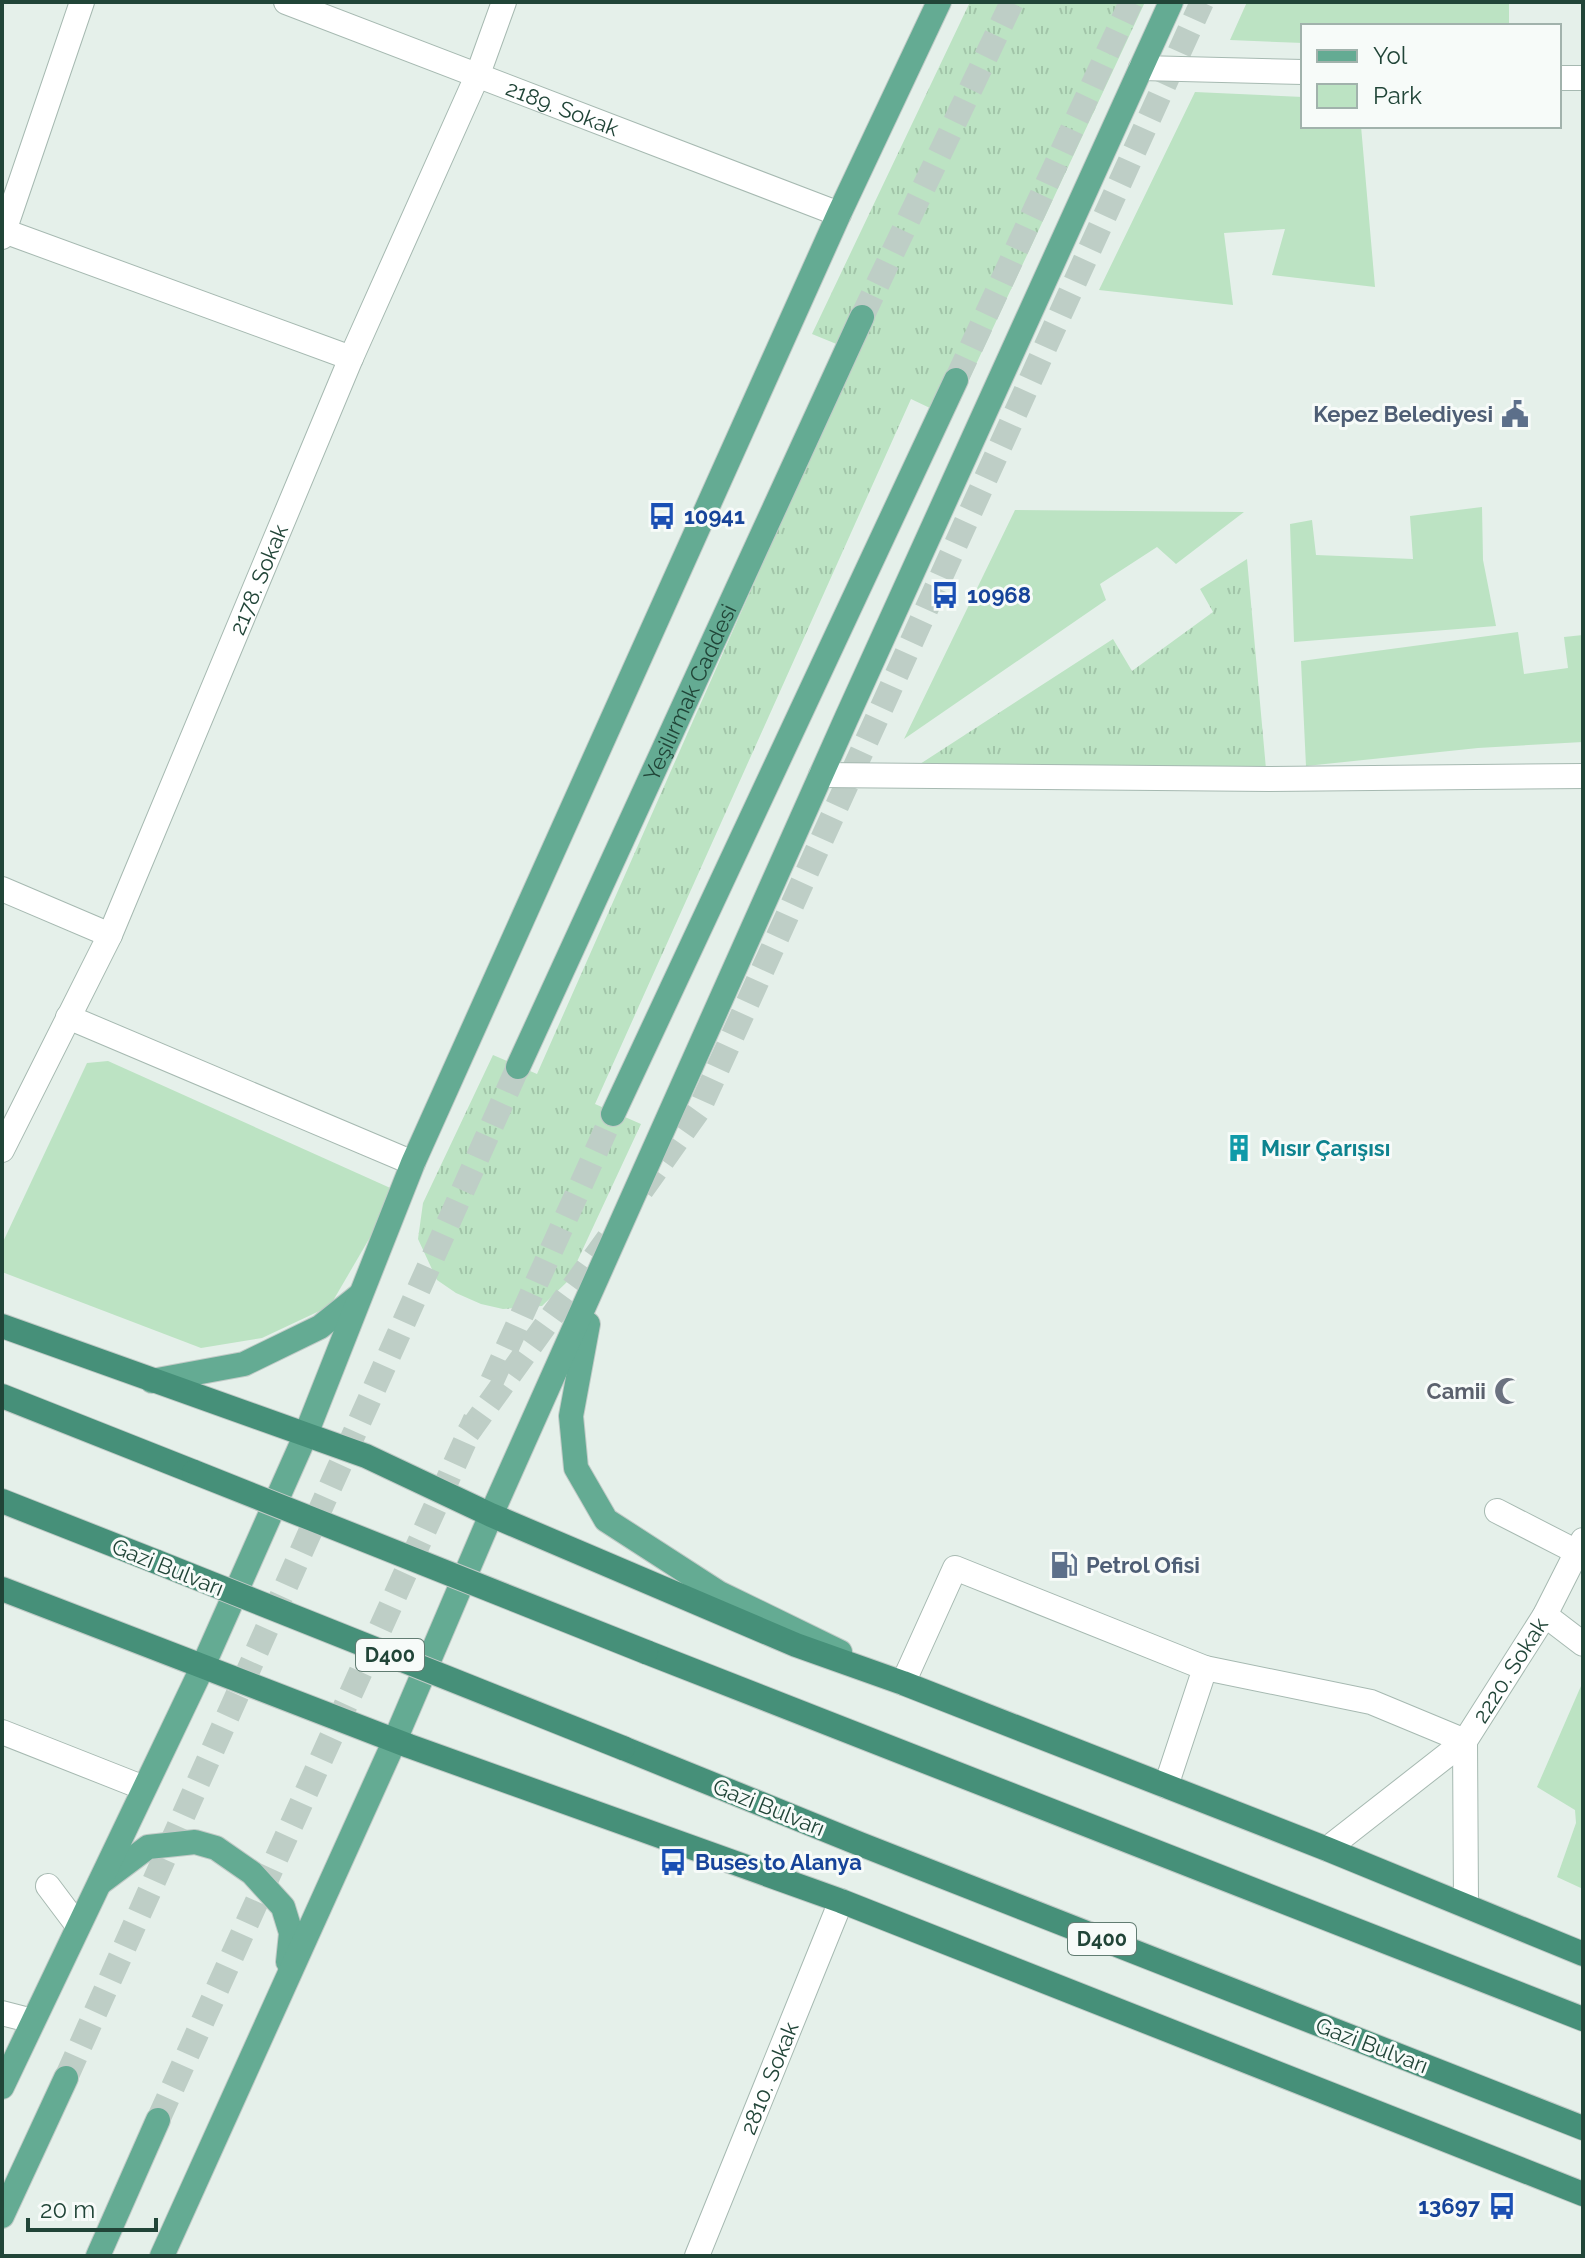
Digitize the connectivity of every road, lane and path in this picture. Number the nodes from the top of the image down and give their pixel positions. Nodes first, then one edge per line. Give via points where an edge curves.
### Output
1 (82, 2) edge
2 (286, 2) edge
3 (504, 2) edge
4 (939, 2) edge
5 (1171, 2) edge
6 (1141, 68) junction
7 (1301, 72) edge
8 (478, 74) junction
9 (1561, 78) edge
10 (1583, 78) edge
11 (839, 214) junction
12 (3, 234) edge
13 (862, 317) tunnel mouth
14 (351, 358) junction
15 (956, 380) tunnel mouth
16 (821, 775) junction
17 (1583, 776) edge
18 (2, 889) edge
19 (110, 935) junction
20 (68, 1017) junction
21 (518, 1067) tunnel mouth
22 (613, 1114) tunnel mouth
23 (2, 1150) edge
24 (413, 1163) junction
25 (597, 1278) junction
26 (362, 1293) junction
27 (2, 1326) edge
28 (152, 1381) junction
29 (2, 1396) edge
30 (306, 1434) junction
31 (2, 1501) edge
32 (1497, 1511) dead end
33 (491, 1515) junction
34 (1580, 1546) edge
35 (2, 1589) edge
36 (1545, 1615) junction
37 (1583, 1644) edge
38 (203, 1666) junction
39 (1205, 1668) junction
40 (903, 1683) junction
41 (2, 1732) edge
42 (395, 1740) junction
43 (1465, 1741) junction
44 (1166, 1786) junction
45 (144, 1788) junction
46 (1327, 1849) junction
47 (97, 1885) junction
48 (48, 1886) dead end
49 (841, 1901) junction
50 (1466, 1903) junction
51 (78, 1926) junction
52 (1583, 1954) edge
53 (286, 1980) junction
54 (2, 2013) edge
55 (1583, 2019) edge
56 (33, 2021) junction
57 (66, 2078) tunnel mouth
58 (2, 2087) edge
59 (158, 2120) tunnel mouth
60 (1583, 2128) edge
61 (1583, 2194) edge
62 (2, 2216) edge
63 (98, 2256) edge
64 (162, 2256) edge
65 (697, 2256) edge

1 - 12 street
2 - 8 street, 2189. Sokak
3 - 8 street, 2178. Sokak
4 - 11 main road
5 - 6 main road
6 - 7 street
6 - 16 main road
8 - 11 street, 2189. Sokak
8 - 14 street, 2178. Sokak
9 - 10 street
11 - 24 main road
12 - 14 street
13 - 21 main road, Yeşilırmak Caddesi
14 - 19 street, 2178. Sokak
15 - 22 main road
16 - 17 street
16 - 25 main road
18 - 19 street
19 - 20 street, 2178. Sokak
20 - 23 street, 2178. Sokak
20 - 24 street
24 - 26 main road
25 - 33 main road
25 - 40 main road via 571,1416 576,1468 606,1520 719,1593
26 - 28 main road via 320,1327 244,1364
26 - 30 main road
27 - 28 highway
28 - 30 highway
29 - 55 highway, bridge
30 - 33 highway
30 - 38 main road
31 - 60 highway, Gazi Bulvarı / D400, bridge
32 - 34 street
33 - 40 highway via 796,1645
33 - 42 main road
34 - 36 street, 2220. Sokak
35 - 38 highway
36 - 37 street
36 - 43 street, 2220. Sokak
38 - 42 highway
38 - 45 main road
39 - 40 street via 955,1568
39 - 43 street via 1371,1702
39 - 44 street
40 - 44 highway
41 - 45 street
42 - 49 highway
42 - 53 main road
43 - 46 street
43 - 50 street, 2220. Sokak
44 - 46 highway
45 - 47 main road
46 - 50 highway
47 - 51 main road
47 - 53 main road via 148,1847 195,1842 216,1848 252,1873 283,1907 291,1933
48 - 51 street
49 - 61 highway
49 - 65 street, 2810. Sokak
50 - 52 highway
51 - 56 main road
53 - 64 main road
54 - 56 street
56 - 58 main road
57 - 62 main road
59 - 63 main road

